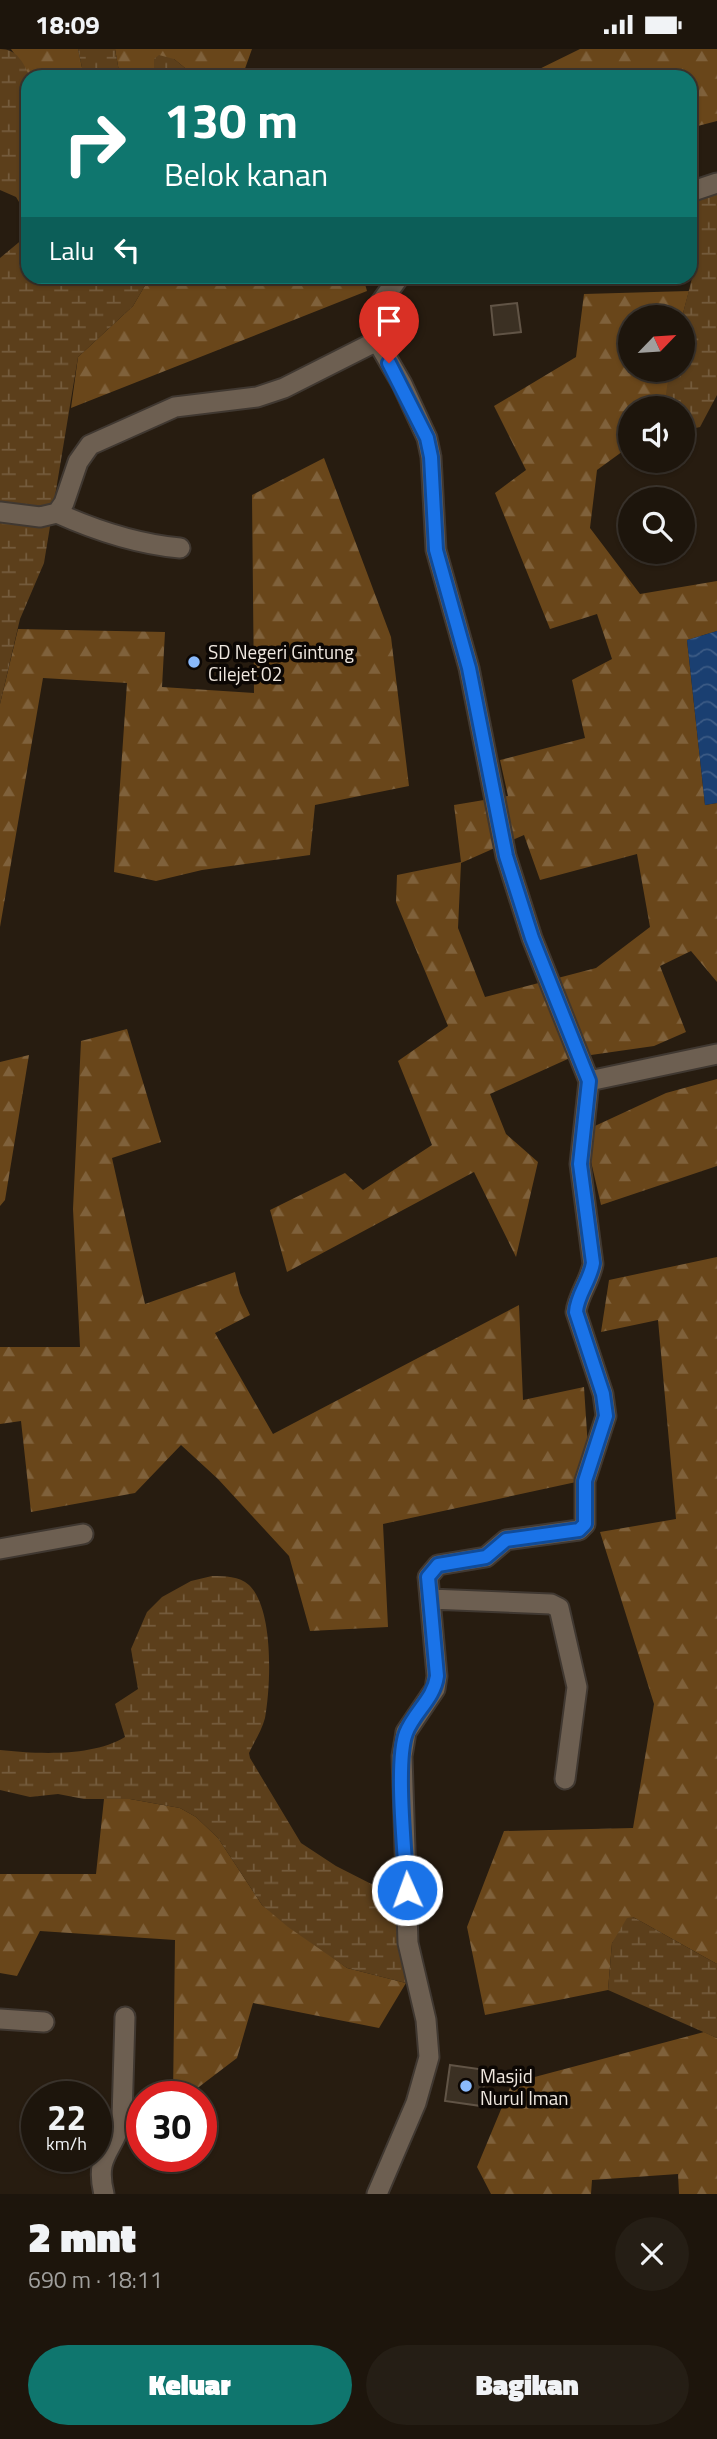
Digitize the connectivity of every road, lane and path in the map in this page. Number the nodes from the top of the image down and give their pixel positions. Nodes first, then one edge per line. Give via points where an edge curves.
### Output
1 (717, 184) edge
2 (697, 190) edge
3 (394, 284) edge
4 (377, 341) junction
5 (0, 512) edge
6 (57, 513) junction
7 (180, 548) dead end
8 (717, 1054) edge
9 (589, 1081) junction
10 (83, 1534) dead end
11 (0, 1549) edge
12 (430, 1599) junction
13 (565, 1779) dead end
14 (125, 2017) dead end
15 (0, 2019) edge
16 (44, 2022) dead end
17 (104, 2194) edge
18 (377, 2194) edge

1 - 2 street
3 - 4 street via 381,302
4 - 6 street via 284,389 175,407 90,445
4 - 9 street via 427,438 436,550 469,668 506,856 532,938
5 - 6 street via 40,517
6 - 7 street via 96,531
8 - 9 street
9 - 12 street via 580,1164 593,1263 576,1312 606,1416 585,1481 585,1524 579,1530 506,1540 486,1557 438,1565 428,1577
10 - 11 street
12 - 13 street via 559,1608 577,1687
12 - 18 street via 435,1689 406,1732 402,1756 408,1944 426,2019 429,2057 416,2103
14 - 17 street via 122,2118 100,2165
15 - 16 street

